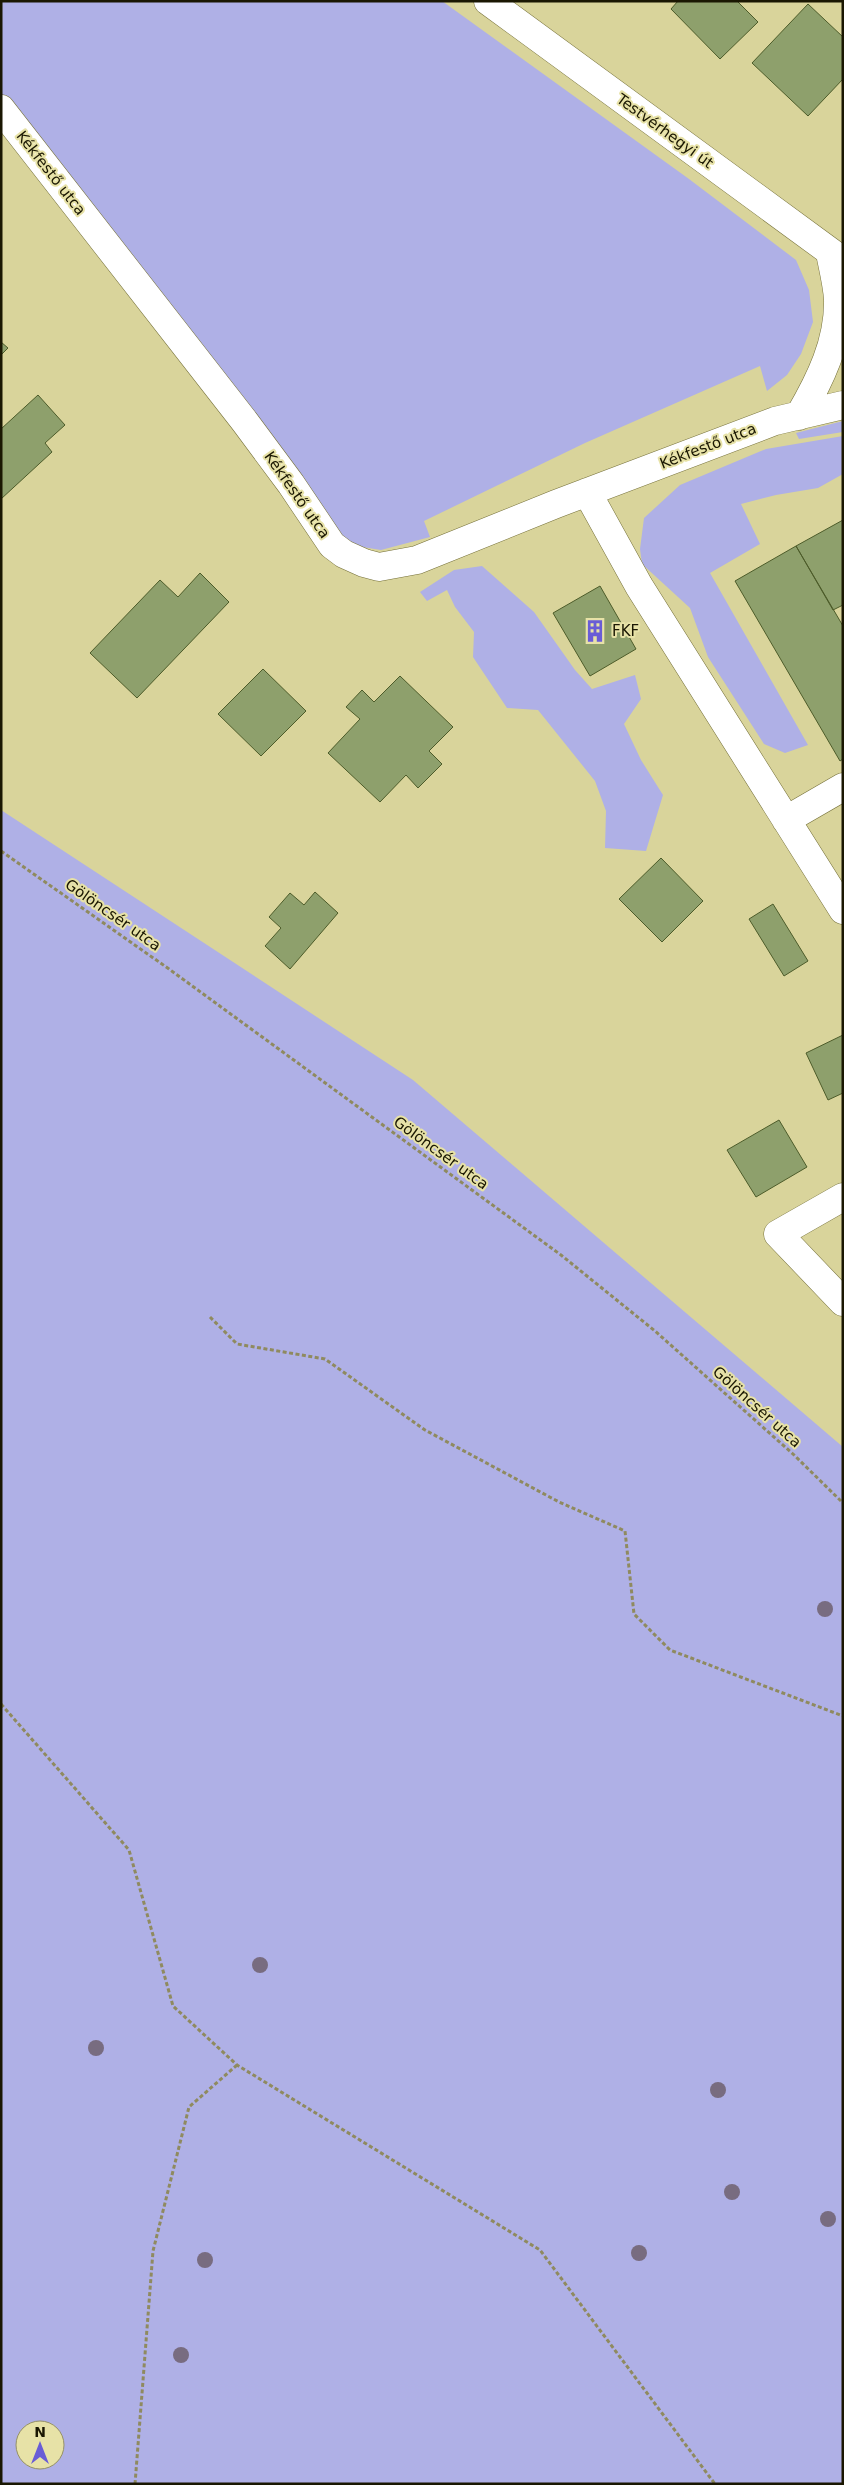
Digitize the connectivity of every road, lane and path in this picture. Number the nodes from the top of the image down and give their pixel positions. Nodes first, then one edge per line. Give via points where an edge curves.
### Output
1 (488, 1) edge
2 (1, 109) edge
3 (837, 257) edge
4 (843, 406) edge
5 (799, 416) junction
6 (587, 492) junction
7 (843, 787) edge
8 (786, 820) junction
9 (1, 851) edge
10 (843, 910) edge
11 (843, 1196) edge
12 (843, 1302) edge
13 (210, 1317) dead end
14 (843, 1503) edge
15 (1, 1704) edge
16 (843, 1716) edge
17 (237, 2065) junction
18 (135, 2484) edge
19 (715, 2484) edge

1 - 3 street, Testvérhegyi út
2 - 6 street, Kékfestő utca via 245,422 332,544 344,554 379,567 417,560
3 - 5 street via 838,300 829,357
4 - 5 street, Kékfestő utca
5 - 6 street, Kékfestő utca via 775,421
6 - 8 street via 639,586
7 - 8 street
8 - 10 street
9 - 14 path, Gölöncsér utca via 177,974 561,1255 662,1337 794,1454
11 - 12 street via 778,1234
13 - 16 path via 237,1344 324,1359 426,1430 559,1502 625,1531 634,1614 670,1650
15 - 17 path via 129,1850 173,2006
17 - 18 path via 189,2107 153,2250
17 - 19 path via 540,2250

